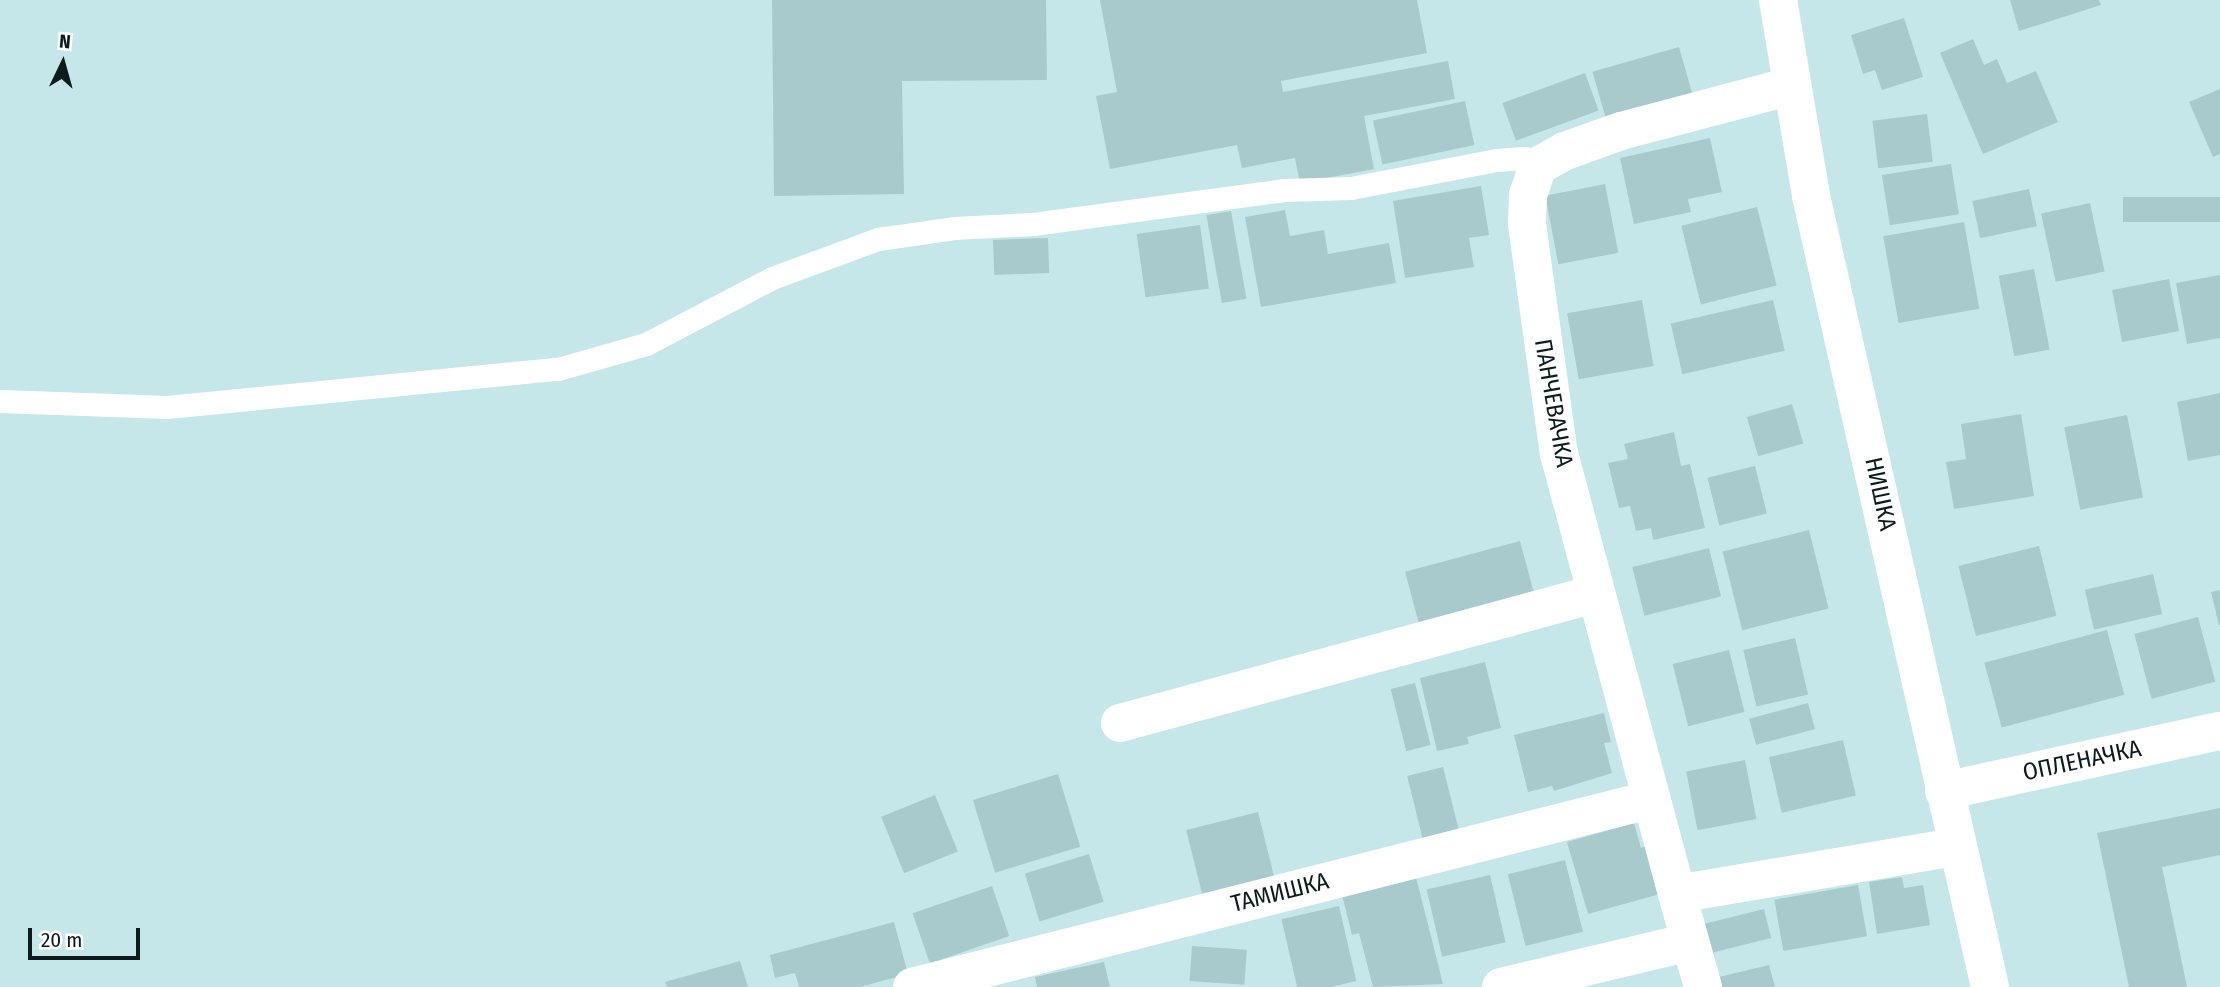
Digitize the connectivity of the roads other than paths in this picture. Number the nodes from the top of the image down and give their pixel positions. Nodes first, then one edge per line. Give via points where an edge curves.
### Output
1 (1778, 0) edge
2 (1791, 86) junction
3 (1538, 166) junction
4 (1, 401) edge
5 (1597, 594) junction
6 (1120, 723) dead end
7 (2220, 731) edge
8 (1944, 791) junction
9 (1649, 800) junction
10 (1955, 847) junction
11 (1677, 894) junction
12 (1689, 942) junction
13 (912, 987) edge
14 (1501, 987) edge
15 (1703, 987) edge
16 (1990, 987) edge

1 - 2 street, НИШКА
2 - 3 street via 1622,131
2 - 8 street, НИШКА via 1811,197
3 - 4 lane via 1525,158 1496,160 1351,188 1284,190 1033,224 954,228 878,239 772,278 637,348 558,369 167,407
3 - 5 street, ПАНЧЕВАЧКА via 1528,195 1527,223 1551,407
5 - 6 street
5 - 9 street, ПАНЧЕВАЧКА
7 - 8 street, ОПЛЕНАЧКА
8 - 10 street, НИШКА
9 - 11 street, ПАНЧЕВАЧКА
9 - 13 street, ТАМИШКА
10 - 11 street
10 - 16 street, НИШКА
11 - 12 street, ПАНЧЕВАЧКА
12 - 14 street
12 - 15 street, ПАНЧЕВАЧКА

